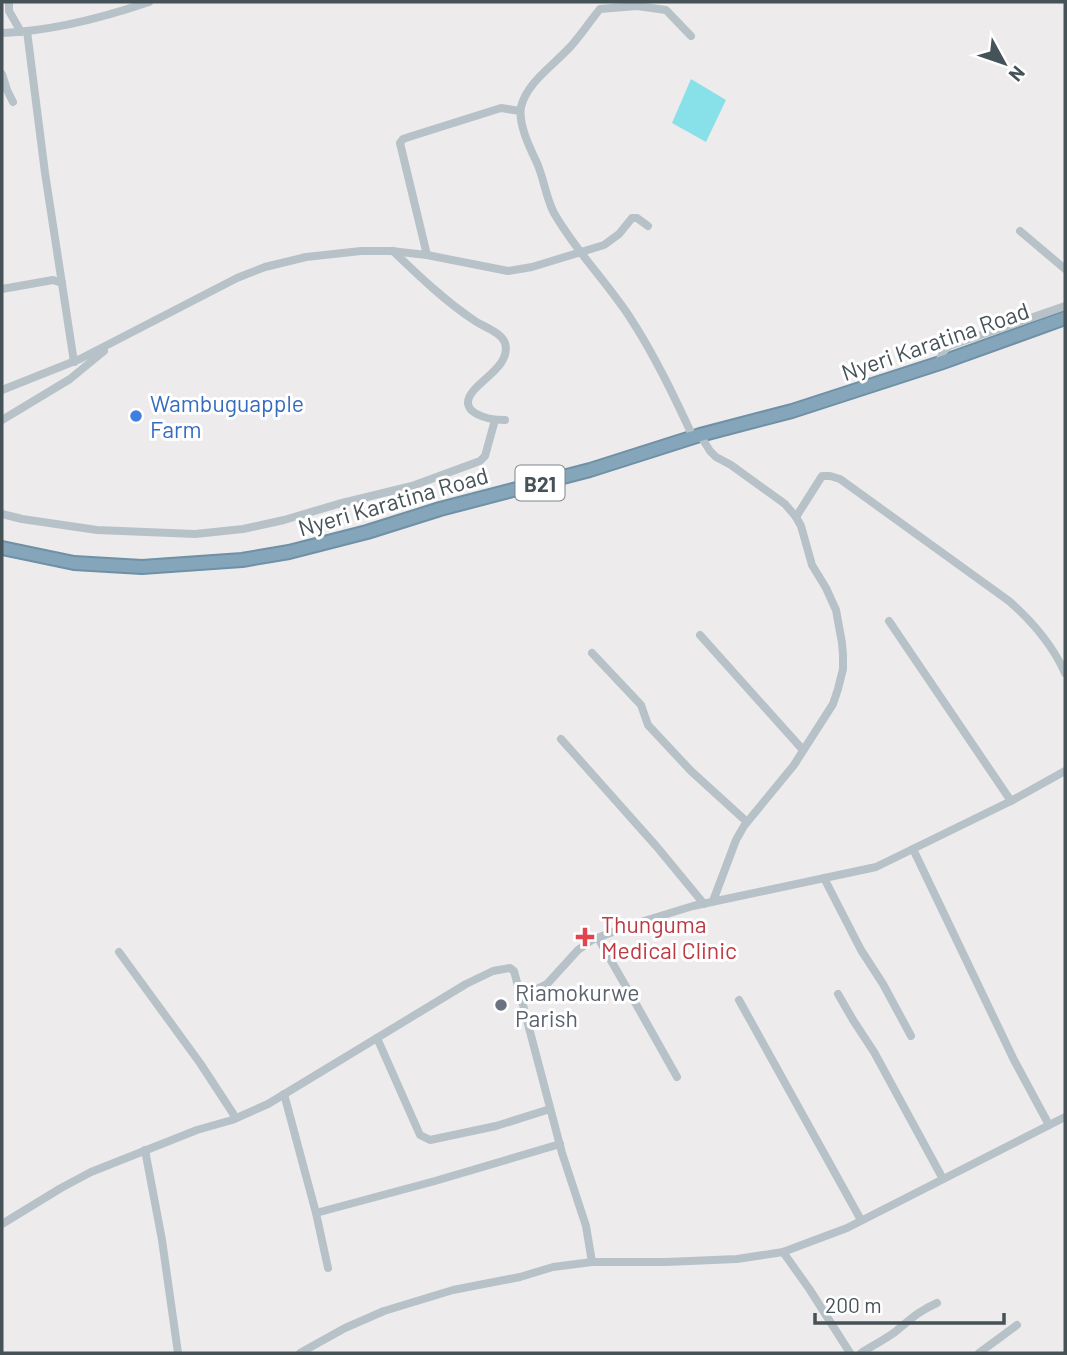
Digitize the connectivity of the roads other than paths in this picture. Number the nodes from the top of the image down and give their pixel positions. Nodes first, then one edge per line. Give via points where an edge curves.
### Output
1 (9, 2) edge
2 (149, 2) edge
3 (24, 32) junction
4 (2, 33) edge
5 (691, 36) dead end
6 (2, 74) edge
7 (13, 102) dead end
8 (520, 111) junction
9 (648, 226) dead end
10 (1020, 231) dead end
11 (393, 251) junction
12 (580, 253) junction
13 (427, 255) junction
14 (1065, 269) edge
15 (62, 283) junction
16 (2, 289) edge
17 (1065, 306) edge
18 (1065, 318) edge
19 (117, 341) junction
20 (74, 362) junction
21 (940, 363) junction
22 (2, 390) edge
23 (2, 420) edge
24 (495, 420) junction
25 (505, 420) dead end
26 (697, 436) junction
27 (2, 514) edge
28 (796, 517) junction
29 (2, 548) edge
30 (888, 621) dead end
31 (700, 635) dead end
32 (592, 653) dead end
33 (1065, 673) edge
34 (561, 739) dead end
35 (803, 750) junction
36 (1065, 771) edge
37 (1011, 802) junction
38 (747, 822) junction
39 (913, 849) junction
40 (824, 878) junction
41 (713, 901) junction
42 (704, 904) junction
43 (597, 938) junction
44 (119, 952) dead end
45 (838, 994) dead end
46 (520, 997) junction
47 (739, 1000) dead end
48 (911, 1036) dead end
49 (377, 1038) junction
50 (677, 1077) dead end
51 (284, 1094) junction
52 (551, 1109) junction
53 (1065, 1117) edge
54 (236, 1118) junction
55 (1049, 1125) junction
56 (560, 1144) junction
57 (145, 1150) junction
58 (943, 1179) junction
59 (316, 1213) junction
60 (861, 1220) junction
61 (2, 1224) edge
62 (783, 1252) junction
63 (592, 1262) junction
64 (328, 1268) dead end
65 (937, 1303) dead end
66 (1017, 1325) dead end
67 (177, 1353) edge
68 (300, 1353) edge
69 (850, 1353) edge
70 (861, 1353) edge
71 (979, 1353) edge

1 - 3 street via 9,11
2 - 3 street via 108,16
3 - 4 street
3 - 15 street
5 - 8 street via 666,10 636,6 600,9 526,94
6 - 7 street
8 - 12 street via 553,211
8 - 13 street via 500,108 412,135 400,143
9 - 12 street via 632,218 604,245
10 - 14 street
11 - 13 street
11 - 19 street via 310,256 265,267
11 - 24 street via 445,299 505,342 502,361 472,391 469,400 473,412
12 - 13 street via 508,271
12 - 26 street via 628,315
15 - 16 street via 53,280
15 - 20 street
17 - 21 street via 949,346
18 - 21 highway, Nyeri Karatina Road / B21
19 - 20 street
19 - 23 street via 70,379
20 - 22 street
21 - 26 highway, Nyeri Karatina Road / B21
24 - 25 street
24 - 27 street via 480,461 412,486 243,528 195,534 97,530
26 - 28 street via 716,457
26 - 29 highway, Nyeri Karatina Road / B21 via 367,532 242,560 142,567 74,563
28 - 33 street via 822,476 840,479 1018,609 1043,635
28 - 35 street via 812,565 836,610 843,655 833,704
30 - 37 street
31 - 35 street
32 - 38 street via 634,697 648,725
34 - 42 street
35 - 38 street
36 - 37 street
37 - 39 street
38 - 41 street
39 - 40 street via 876,867
39 - 55 street
40 - 41 street
40 - 48 street
41 - 42 street
42 - 43 street
43 - 46 street via 578,950 547,984
43 - 50 street
44 - 54 street
45 - 58 street
46 - 49 street via 514,971 493,971
46 - 52 street
47 - 60 street
49 - 51 street
49 - 52 street via 421,1135 430,1140
51 - 54 street
51 - 59 street
52 - 56 street
53 - 55 street
54 - 57 street
55 - 58 street
56 - 59 street
56 - 63 street via 586,1226
57 - 61 street via 81,1177
57 - 67 street
58 - 60 street
59 - 64 street
60 - 62 street
62 - 63 street via 737,1259
62 - 69 street
63 - 68 street via 453,1290 384,1311
65 - 70 street
66 - 71 street

